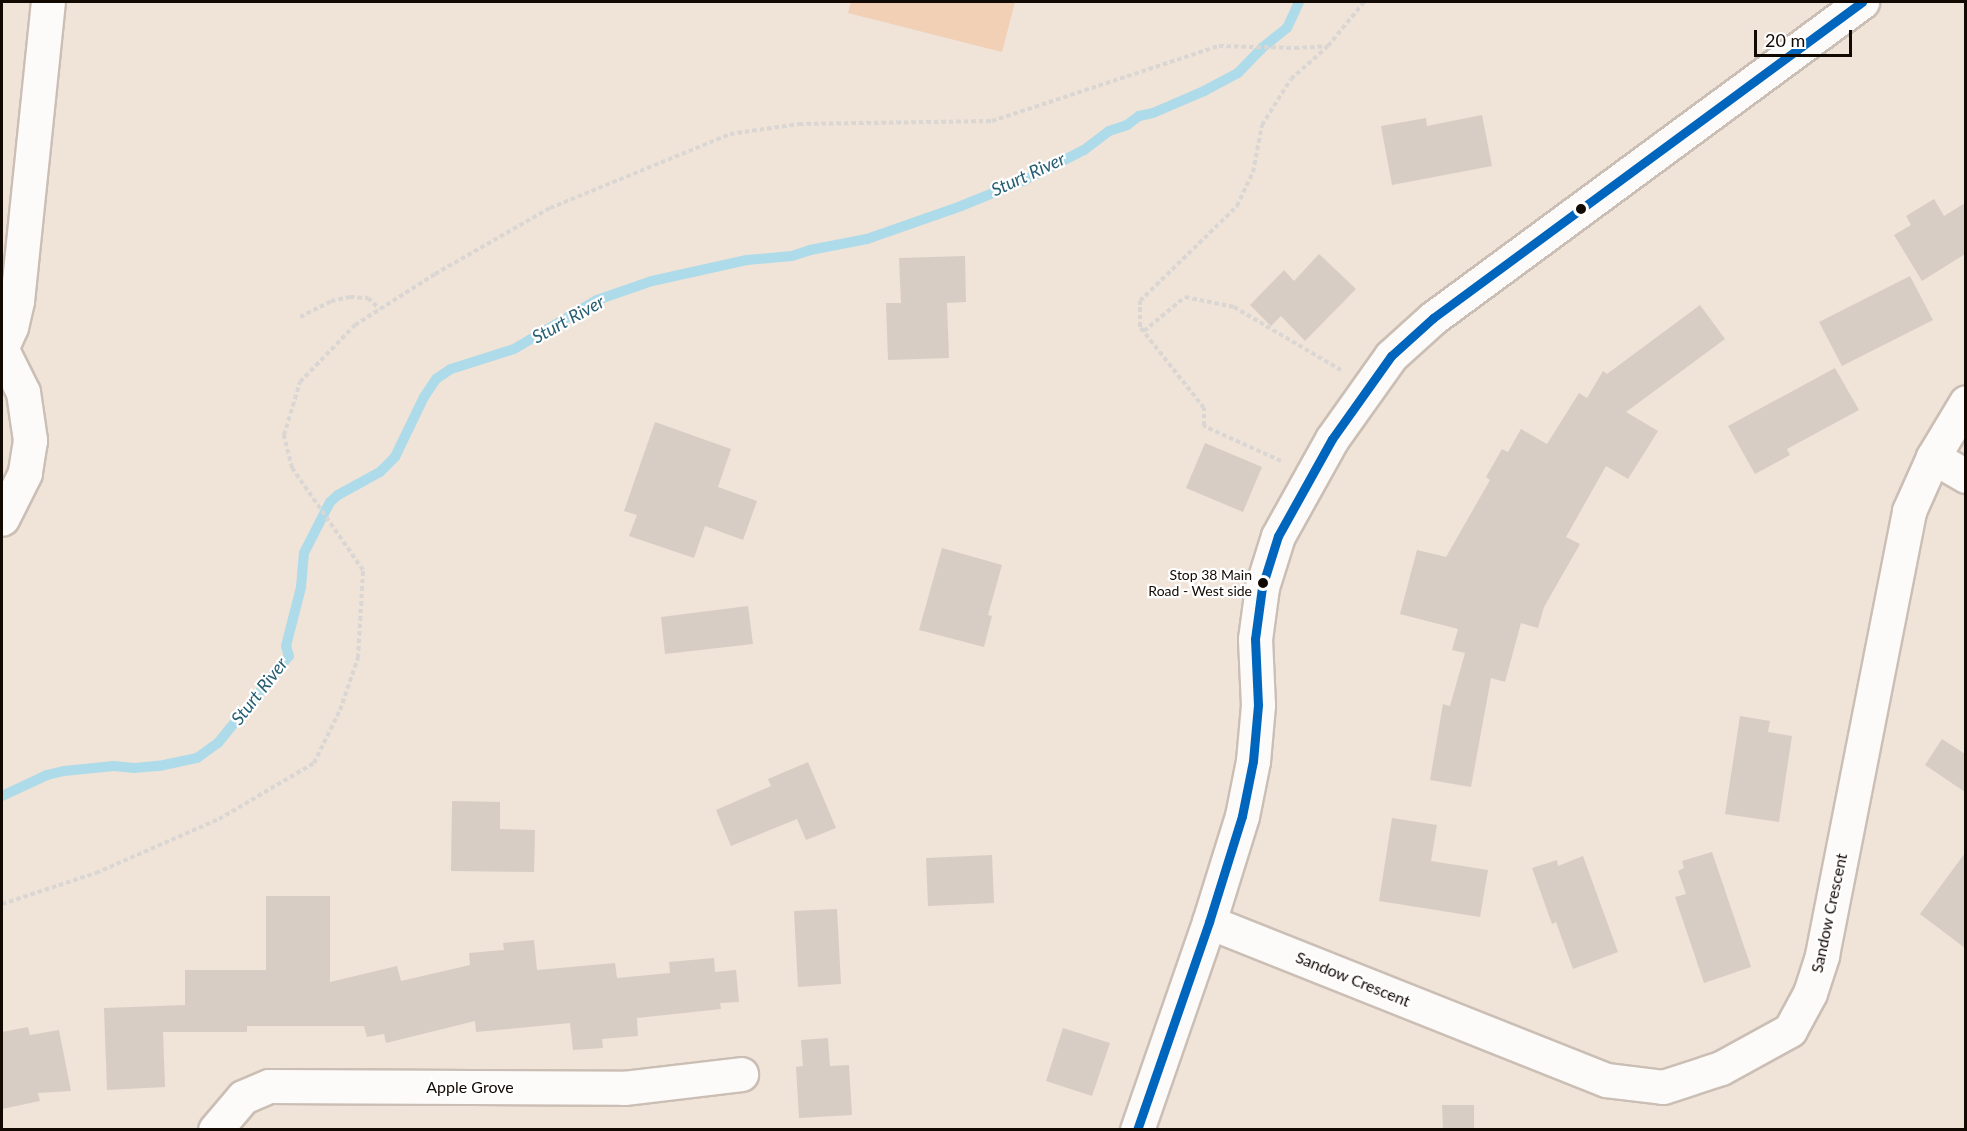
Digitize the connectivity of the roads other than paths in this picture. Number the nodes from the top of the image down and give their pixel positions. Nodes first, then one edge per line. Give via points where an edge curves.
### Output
1 (48, 2) edge
2 (1862, 2) edge
3 (2, 349) edge
4 (1965, 402) edge
5 (1933, 457) junction
6 (1965, 476) edge
7 (2, 519) edge
8 (1209, 922) junction
9 (741, 1074) dead end
10 (215, 1130) edge
11 (1137, 1130) edge

1 - 3 street via 17,301
2 - 8 street via 1433,318 1391,357 1368,386 1332,439 1278,536 1262,587 1255,639 1258,705 1253,761 1242,816
3 - 7 street via 23,392 30,440 25,474
4 - 5 street, Sandow Crescent
5 - 6 street
5 - 8 street, Sandow Crescent via 1909,511 1822,955 1810,993 1790,1030 1721,1068 1663,1087 1606,1080
8 - 11 street
9 - 10 street, Apple Grove via 624,1088 268,1086 243,1097

